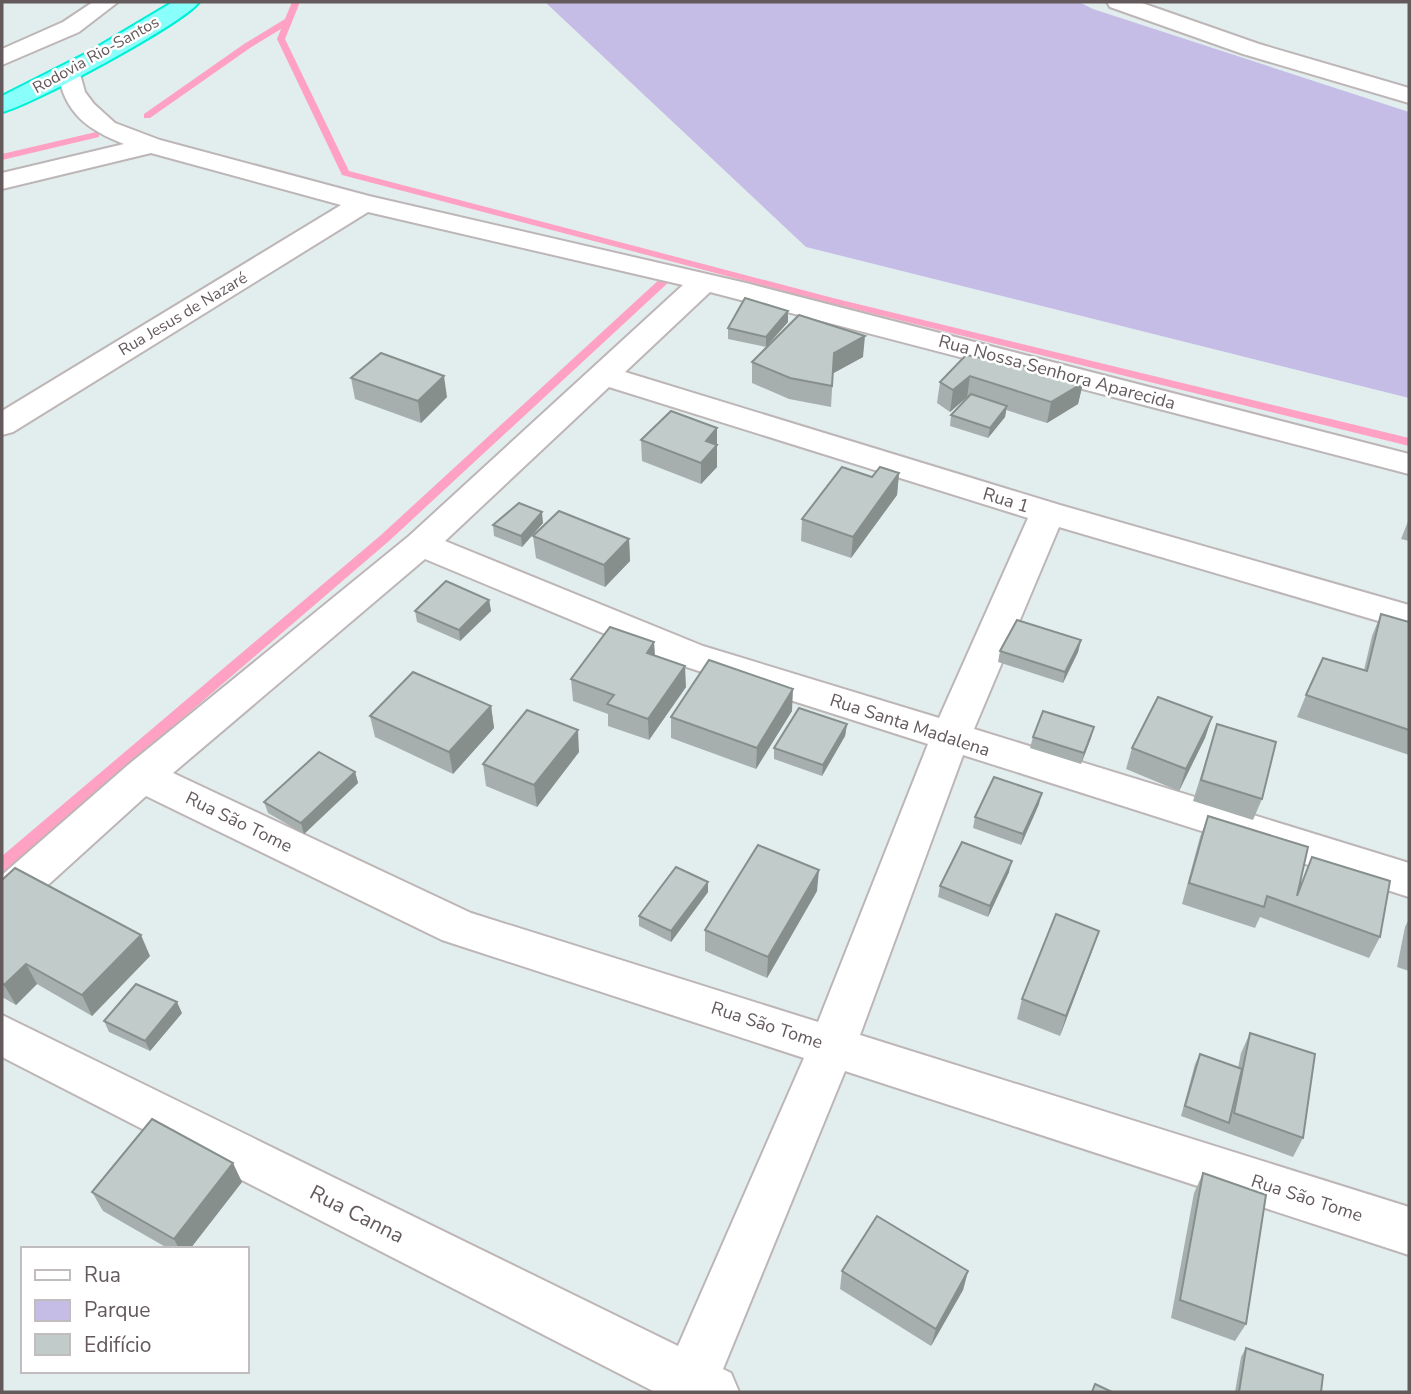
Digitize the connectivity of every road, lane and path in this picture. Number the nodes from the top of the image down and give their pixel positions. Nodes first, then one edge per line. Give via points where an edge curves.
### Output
1 (107, 2) edge
2 (188, 2) edge
3 (1118, 2) edge
4 (2, 58) edge
5 (70, 72) junction
6 (1409, 96) edge
7 (2, 105) edge
8 (150, 145) junction
9 (2, 181) edge
10 (364, 203) junction
11 (704, 282) junction
12 (604, 375) junction
13 (2, 425) edge
14 (1409, 464) edge
15 (1048, 513) junction
16 (421, 544) junction
17 (1409, 617) edge
18 (950, 738) junction
19 (142, 776) junction
20 (1409, 880) edge
21 (2, 901) edge
22 (2, 1035) edge
23 (832, 1046) junction
24 (1409, 1231) edge
25 (701, 1388) edge

1 - 4 street via 71,27
2 - 5 highway, Rodovia Rio-Santos
3 - 6 street via 1251,49
5 - 7 highway, Rodovia Rio-Santos
5 - 8 street, Rua Nossa Senhora Aparecida via 73,92 85,109 106,128
8 - 9 street
8 - 10 street, Rua Nossa Senhora Aparecida
10 - 11 street, Rua Nossa Senhora Aparecida
10 - 13 street, Rua Jesus de Nazaré
11 - 12 street
11 - 14 street, Rua Nossa Senhora Aparecida
12 - 15 street, Rua 1
12 - 16 street
15 - 17 street, Rua 1
15 - 18 street
16 - 18 street, Rua Santa Madalena via 690,655
16 - 19 street
18 - 20 street, Rua Santa Madalena
18 - 23 street
19 - 21 street
19 - 23 street, Rua São Tome via 458,928
22 - 25 street, Rua Canna
23 - 24 street, Rua São Tome
23 - 25 street

